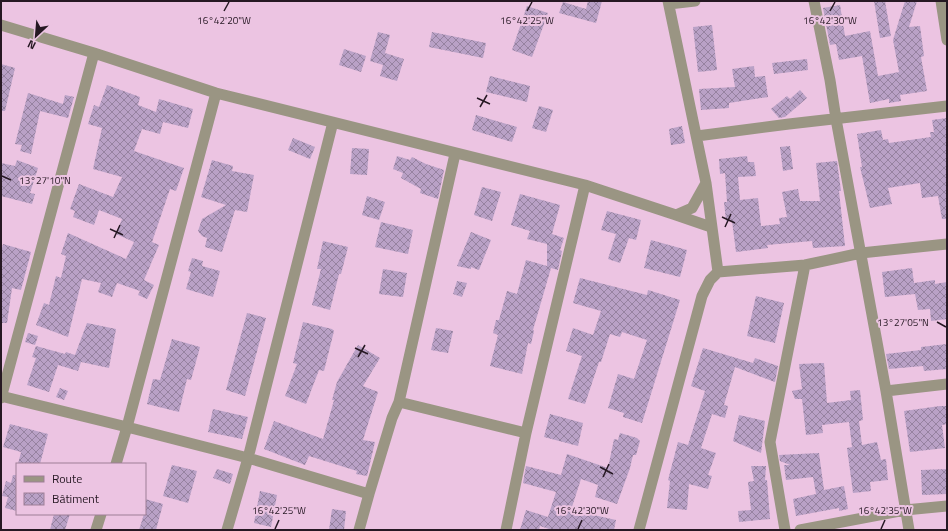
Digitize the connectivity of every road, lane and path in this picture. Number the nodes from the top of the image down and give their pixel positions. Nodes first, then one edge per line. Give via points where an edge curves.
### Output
1 (695, 1) edge
2 (814, 1) edge
3 (941, 1) edge
4 (669, 3) edge
5 (1, 26) edge
6 (947, 40) edge
7 (94, 53) junction
8 (216, 93) junction
9 (947, 106) edge
10 (836, 119) junction
11 (333, 122) junction
12 (697, 136) junction
13 (455, 154) junction
14 (706, 183) junction
15 (585, 185) junction
16 (676, 215) junction
17 (711, 227) junction
18 (947, 244) edge
19 (862, 254) junction
20 (804, 265) junction
21 (718, 272) junction
22 (947, 384) edge
23 (886, 391) junction
24 (1, 397) edge
25 (399, 402) junction
26 (127, 427) junction
27 (526, 433) junction
28 (248, 458) junction
29 (116, 463) edge
30 (368, 494) junction
31 (947, 506) edge
32 (904, 510) junction
33 (101, 515) edge
34 (96, 530) edge
35 (227, 530) edge
36 (359, 530) edge
37 (506, 530) edge
38 (639, 530) edge
39 (785, 530) edge
40 (800, 530) edge
41 (909, 530) edge

1 - 4 street
2 - 10 street
3 - 6 street
4 - 12 street
5 - 7 street
7 - 8 street
7 - 24 street
8 - 11 street
8 - 26 street
9 - 10 street
10 - 12 street
10 - 19 street
11 - 13 street
11 - 28 street
12 - 14 street
13 - 15 street
13 - 25 street
14 - 16 street via 692,208
14 - 17 street
15 - 16 street
15 - 27 street
16 - 17 street
17 - 21 street
18 - 19 street
19 - 20 street
19 - 23 street
20 - 21 street
20 - 39 street via 770,442
21 - 38 street via 710,280 702,296
22 - 23 street
23 - 32 street
24 - 26 street
25 - 27 street
25 - 30 street
26 - 28 street
26 - 29 street
27 - 37 street
28 - 30 street
28 - 35 street
30 - 36 street
31 - 32 street
32 - 40 street
32 - 41 street
33 - 34 street

